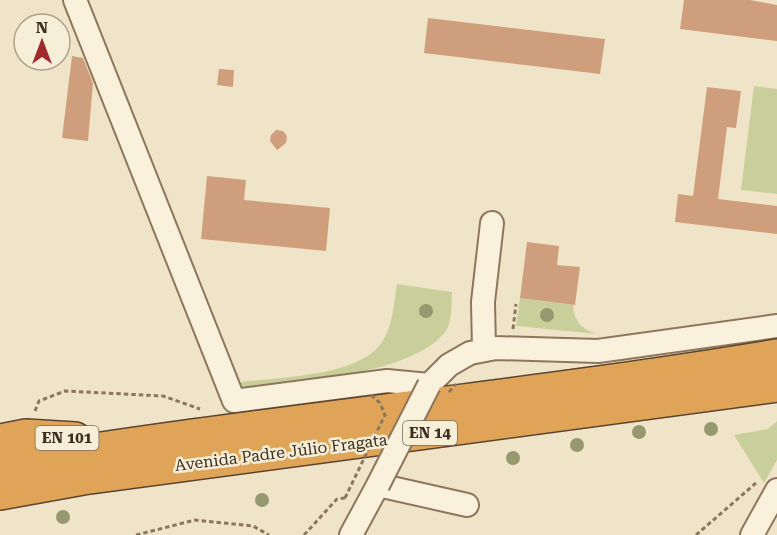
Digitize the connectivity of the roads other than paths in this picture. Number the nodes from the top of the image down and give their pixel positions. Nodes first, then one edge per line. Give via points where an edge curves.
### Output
1 (75, 0) edge
2 (492, 223) dead end
3 (777, 326) edge
4 (484, 350) junction
5 (777, 356) edge
6 (429, 385) junction
7 (777, 385) edge
8 (403, 436) junction
9 (0, 441) edge
10 (134, 442) junction
11 (0, 465) edge
12 (378, 485) junction
13 (768, 486) edge
14 (0, 493) edge
15 (467, 505) dead end
16 (351, 535) edge
17 (752, 535) edge

1 - 6 street via 234,401 387,381
2 - 4 street via 483,302
3 - 4 street via 598,351
4 - 6 street via 448,365
5 - 10 highway, Avenida Padre Júlio Fragata / EN 14 via 636,378
6 - 8 street, bridge
7 - 8 highway, Avenida Padre Júlio Fragata / EN 14
8 - 12 street, bridge
8 - 14 highway, Avenida Padre Júlio Fragata / EN 14 via 84,478
9 - 10 highway, EN 101 via 26,436
10 - 11 highway, EN 14
12 - 15 street
12 - 16 street
13 - 17 street

